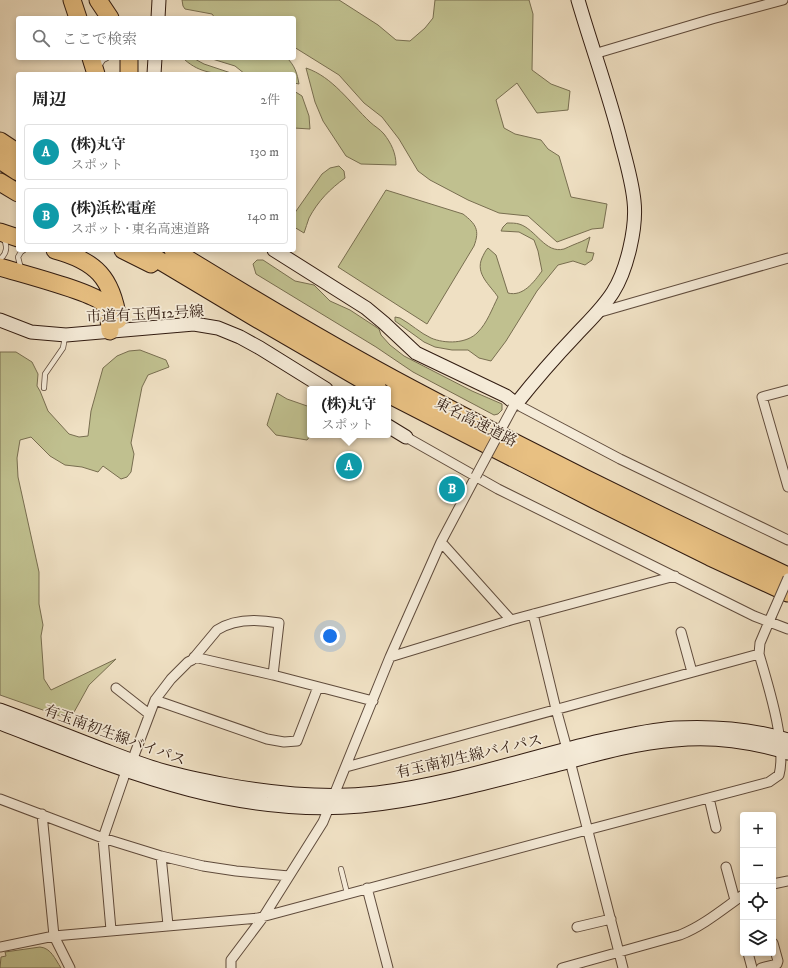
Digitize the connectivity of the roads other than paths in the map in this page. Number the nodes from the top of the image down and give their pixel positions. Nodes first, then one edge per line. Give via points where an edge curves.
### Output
1 (72, 0) edge
2 (98, 0) edge
3 (159, 0) edge
4 (578, 0) edge
5 (783, 0) edge
6 (77, 16) edge
7 (109, 16) edge
8 (158, 16) edge
9 (594, 54) junction
10 (92, 60) edge
11 (105, 60) edge
12 (155, 60) edge
13 (96, 72) edge
14 (98, 72) edge
15 (154, 72) edge
16 (0, 141) edge
17 (16, 152) edge
18 (0, 160) edge
19 (16, 171) edge
20 (0, 182) edge
21 (16, 192) edge
22 (0, 233) edge
23 (16, 237) edge
24 (21, 252) edge
25 (61, 252) edge
26 (127, 252) edge
27 (146, 252) edge
28 (176, 252) edge
29 (193, 252) edge
30 (277, 252) edge
31 (788, 258) edge
32 (0, 259) edge
33 (0, 267) edge
34 (26, 275) junction
35 (258, 311) junction
36 (597, 313) junction
37 (0, 320) edge
38 (115, 330) junction
39 (66, 335) junction
40 (321, 386) edge
41 (373, 386) edge
42 (44, 388) dead end
43 (788, 390) edge
44 (391, 396) edge
45 (515, 406) junction
46 (391, 428) edge
47 (406, 438) joint
48 (476, 476) junction
49 (788, 487) edge
50 (788, 540) edge
51 (441, 542) junction
52 (675, 576) junction
53 (788, 577) edge
54 (788, 594) edge
55 (533, 614) junction
56 (770, 619) junction
57 (511, 620) junction
58 (788, 629) edge
59 (681, 632) dead end
60 (759, 654) junction
61 (194, 657) junction
62 (390, 657) junction
63 (692, 672) junction
64 (273, 675) junction
65 (318, 686) junction
66 (116, 688) dead end
67 (155, 700) junction
68 (372, 701) junction
69 (0, 710) edge
70 (556, 710) junction
71 (149, 714) junction
72 (0, 723) edge
73 (784, 745) edge
74 (568, 755) junction
75 (129, 766) junction
76 (346, 768) junction
77 (788, 777) edge
78 (768, 782) junction
79 (335, 795) junction
80 (709, 798) junction
81 (0, 799) edge
82 (330, 807) junction
83 (42, 814) junction
84 (716, 828) dead end
85 (587, 830) junction
86 (103, 838) junction
87 (161, 856) junction
88 (726, 867) dead end
89 (341, 869) dead end
90 (288, 876) junction
91 (788, 880) edge
92 (776, 882) edge
93 (367, 888) junction
94 (348, 893) junction
95 (739, 897) edge
96 (264, 916) junction
97 (611, 919) junction
98 (168, 925) junction
99 (577, 928) dead end
100 (111, 930) junction
101 (54, 936) junction
102 (0, 947) edge
103 (619, 952) junction
104 (776, 954) edge
105 (749, 956) edge
106 (573, 967) edge
107 (70, 968) edge
108 (231, 968) edge
109 (388, 968) edge
110 (562, 968) edge
111 (623, 968) edge
112 (752, 968) edge
113 (761, 968) edge

1 - 6 highway
2 - 7 highway
3 - 8 street
4 - 9 street
5 - 9 street
9 - 36 street via 622,144 632,185 635,211 632,237 622,276 613,293
10 - 13 highway
11 - 14 lane
12 - 15 street
16 - 17 highway
18 - 19 highway
20 - 21 highway
22 - 23 highway
22 - 32 lane via 7,246
24 - 34 lane via 18,258 20,268
25 - 38 highway via 81,259 107,282 116,304
26 - 35 highway
27 - 35 highway, 東名高速道路
28 - 35 highway, 東名高速道路
29 - 35 highway
30 - 45 street via 366,308 416,353 506,396
31 - 36 street
33 - 34 highway
34 - 38 highway via 96,298 104,304
35 - 41 highway, 東名高速道路
35 - 53 highway, 東名高速道路 via 607,490
36 - 45 street
37 - 39 street, 市道有玉西12号線 via 31,332
38 - 39 street, 市道有玉西12号線
38 - 40 street, 市道有玉西12号線 via 194,324 218,328 260,348
39 - 42 lane via 63,348 45,374
43 - 49 street via 762,397
44 - 54 highway, 東名高速道路 via 595,500
45 - 48 street, bridge
45 - 50 street
46 - 47 street
47 - 48 street
48 - 51 street
48 - 52 street
51 - 57 street
51 - 62 street
52 - 55 street
52 - 56 street
53 - 56 street, bridge
55 - 57 street
55 - 70 street
56 - 58 street
56 - 60 street via 760,643
57 - 62 street
59 - 63 street
60 - 63 street
60 - 73 street
61 - 64 street
61 - 64 street via 217,630 229,623 245,620 279,623
61 - 67 street via 171,679
62 - 68 street
63 - 70 street
64 - 65 street
65 - 67 street via 297,741 290,742 267,739
65 - 68 street
66 - 71 street
67 - 71 street
68 - 76 street
69 - 75 street, 有玉南初生線バイパス
70 - 74 street
70 - 76 street
71 - 75 street
72 - 75 street, 有玉南初生線バイパス
73 - 74 street, 有玉南初生線バイパス via 747,731 675,728 621,736
73 - 78 street via 779,775
74 - 79 street, 有玉南初生線バイパス via 438,783 376,793
74 - 82 street, 有玉南初生線バイパス via 440,794 386,803
74 - 85 street
75 - 79 street, 有玉南初生線バイパス via 263,791
75 - 82 street, 有玉南初生線バイパス via 192,791 290,807
75 - 86 street
76 - 79 street
77 - 78 street
78 - 80 street
79 - 82 street
80 - 84 street
80 - 85 street
81 - 83 street
82 - 90 street via 320,828
83 - 86 street
83 - 101 street
85 - 93 street
85 - 97 street
86 - 87 street
86 - 100 street
87 - 90 street via 203,866
87 - 98 street
88 - 95 street
89 - 94 lane
90 - 96 street
91 - 92 street
93 - 94 street
93 - 109 street
94 - 96 street
95 - 103 street via 690,931
96 - 98 street
96 - 108 street via 231,960
97 - 99 street
97 - 103 street
98 - 100 street
100 - 101 street
101 - 102 street
101 - 107 street
103 - 106 street
103 - 111 street
104 - 113 street via 777,964
105 - 112 street
106 - 110 street

